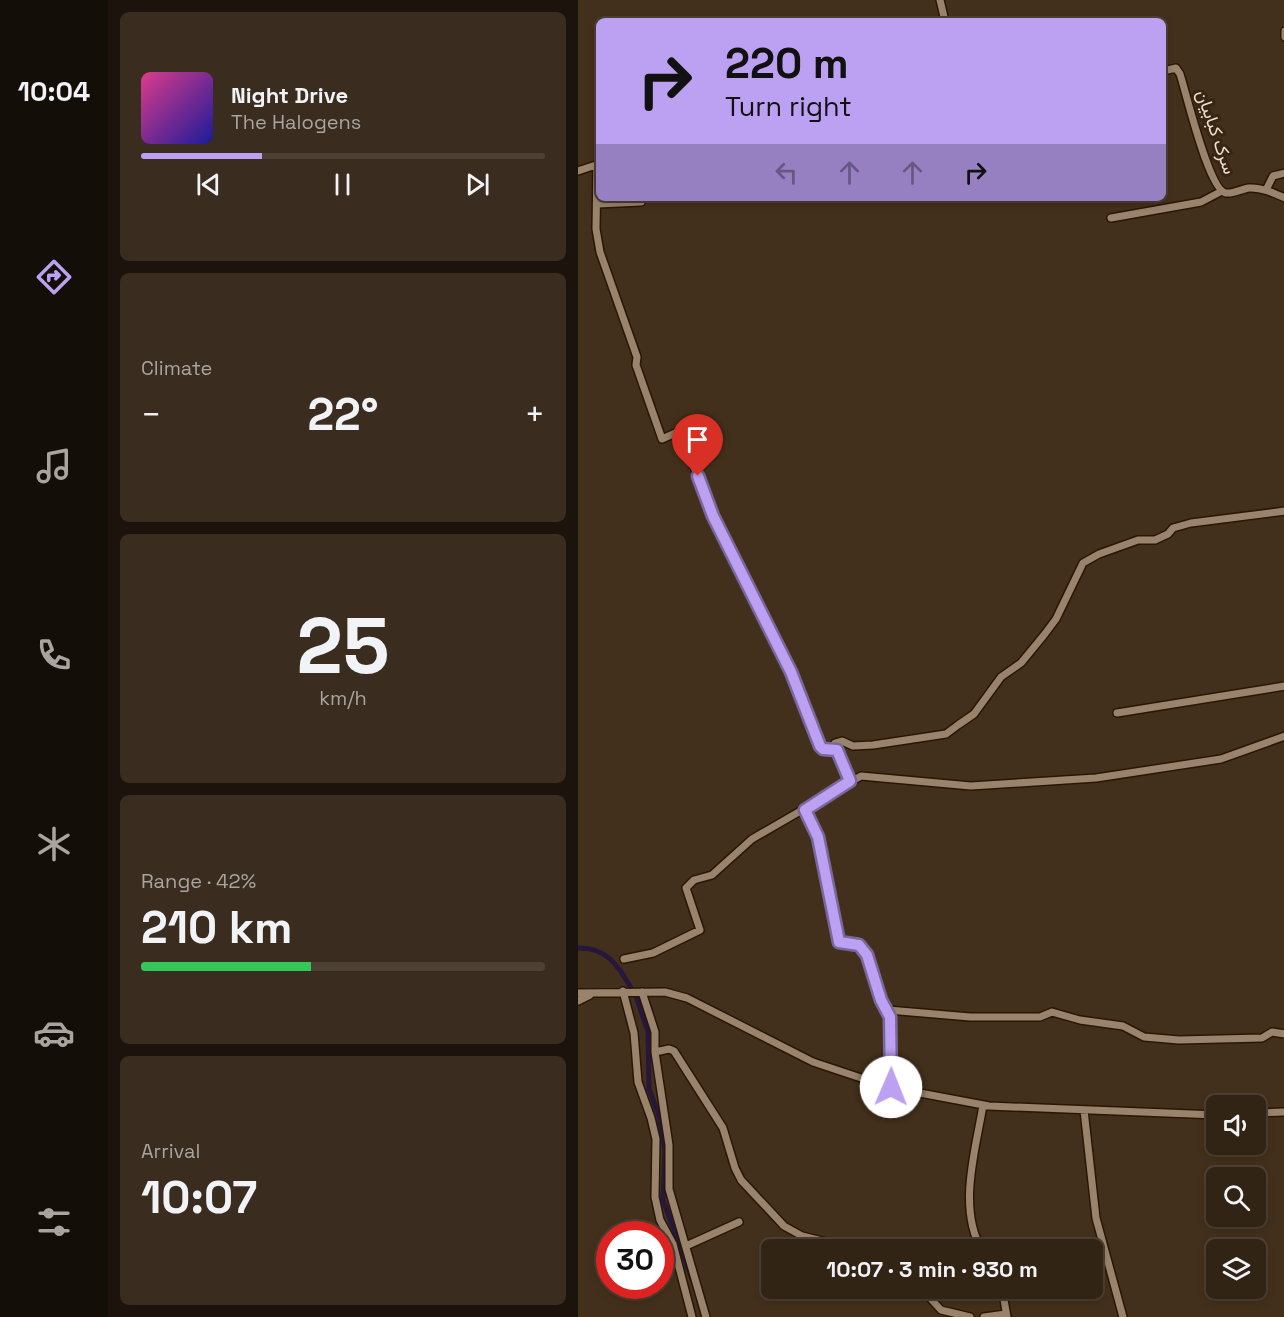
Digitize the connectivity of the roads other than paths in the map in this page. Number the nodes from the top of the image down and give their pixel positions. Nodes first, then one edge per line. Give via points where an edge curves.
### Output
1 (940, 0) edge
2 (944, 18) edge
3 (1284, 31) edge
4 (1284, 37) edge
5 (1166, 70) edge
6 (596, 165) edge
7 (578, 171) edge
8 (1284, 173) edge
9 (1266, 190) junction
10 (1222, 192) junction
11 (1284, 198) edge
12 (641, 202) dead end
13 (598, 204) joint
14 (1111, 218) dead end
15 (1284, 511) edge
16 (1284, 686) edge
17 (1117, 713) dead end
18 (1284, 736) edge
19 (832, 748) junction
20 (850, 781) junction
21 (805, 810) junction
22 (624, 959) dead end
23 (623, 991) junction
24 (642, 992) junction
25 (578, 993) edge
26 (590, 995) junction
27 (578, 1001) edge
28 (888, 1010) junction
29 (1284, 1034) edge
30 (655, 1052) junction
31 (891, 1087) junction
32 (983, 1105) junction
33 (1084, 1110) junction
34 (1284, 1112) edge
35 (1266, 1113) edge
36 (1206, 1115) edge
37 (661, 1221) edge
38 (738, 1222) dead end
39 (814, 1239) edge
40 (976, 1239) edge
41 (686, 1246) junction
42 (674, 1248) edge
43 (931, 1299) edge
44 (1004, 1299) edge
45 (1007, 1316) edge
46 (692, 1317) edge
47 (706, 1317) edge
48 (970, 1317) edge
49 (984, 1317) edge
50 (1123, 1317) edge

1 - 2 street
3 - 4 street
5 - 10 street, سرک کبابیان via 1176,68 1180,74 1206,163
6 - 7 street
8 - 9 street via 1273,176
9 - 10 street, سرک کبابیان
9 - 11 street, سرک کبابیان
10 - 14 street via 1201,202
12 - 13 street
13 - 19 street via 596,229 600,252 662,439 680,431 713,516 791,672 820,746
15 - 19 street via 1191,523 1173,528 1155,540 1138,540 1099,554 1083,563 1056,619 1020,663 1001,676 974,714 946,734 873,746 853,746 842,741 835,742
16 - 17 street
18 - 20 street via 1221,759 1096,778 996,786 861,776
19 - 20 street via 839,753
20 - 21 street
21 - 22 street via 752,839 712,875 694,880 686,888 700,930 653,953
21 - 28 street via 818,837 839,942 859,945 867,955
23 - 24 street
23 - 26 street
23 - 37 street via 634,1033 638,1082 656,1139 655,1197
24 - 30 street via 655,1032
24 - 31 street via 665,992 687,998 813,1062
25 - 26 street
26 - 27 street
28 - 29 street via 970,1017 1040,1017 1052,1012 1123,1026 1144,1037 1179,1040 1235,1040 1262,1038 1272,1032
28 - 31 street
30 - 39 street via 669,1048 674,1051 723,1128 741,1180 784,1226
30 - 41 street via 669,1145 669,1189
31 - 32 street
32 - 33 street
32 - 40 street via 970,1191 972,1232
33 - 36 street
33 - 50 street via 1096,1218
34 - 35 street
38 - 41 street
41 - 47 street
42 - 46 street
43 - 48 street via 941,1310
44 - 45 street
45 - 49 street

